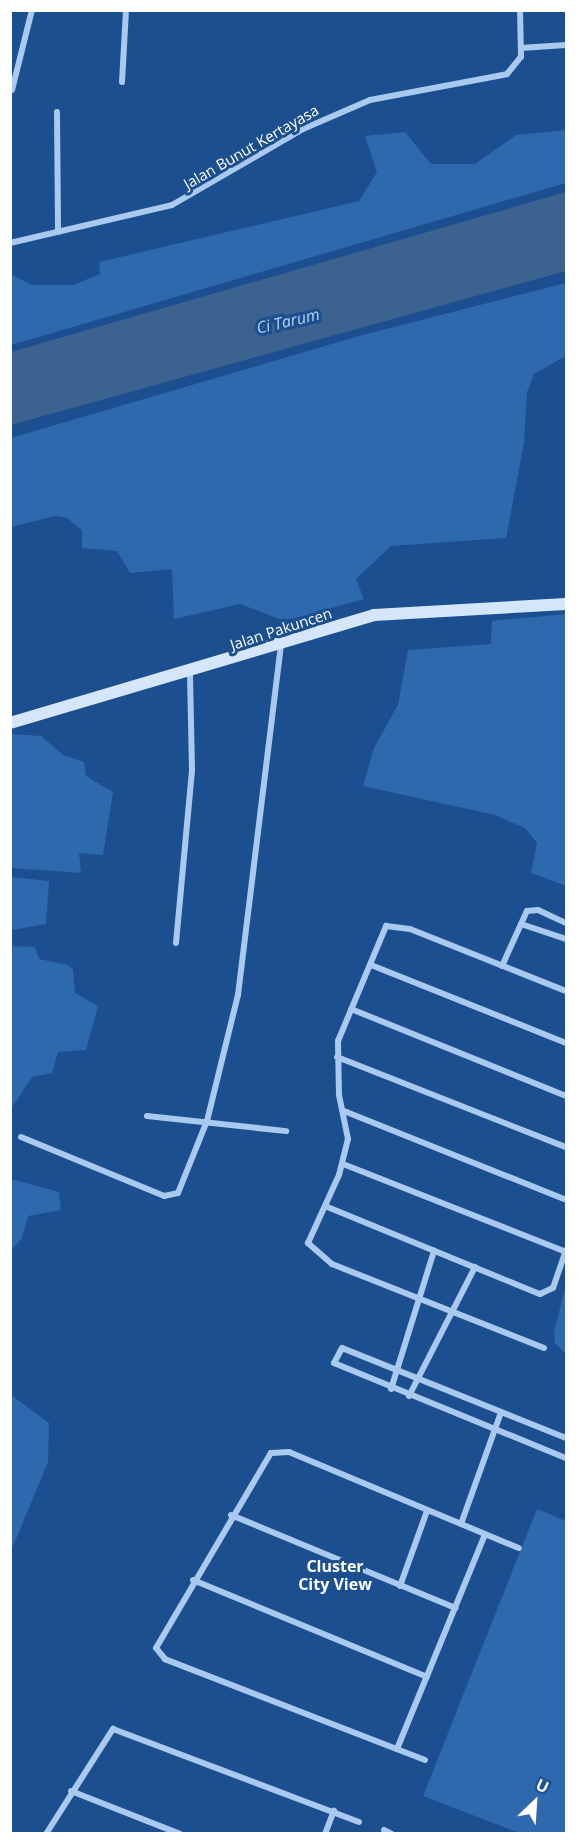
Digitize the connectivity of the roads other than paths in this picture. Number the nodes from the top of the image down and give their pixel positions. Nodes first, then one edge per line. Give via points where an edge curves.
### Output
1 (32, 10) edge
2 (126, 10) edge
3 (520, 10) edge
4 (567, 45) edge
5 (521, 48) junction
6 (122, 82) dead end
7 (12, 90) dead end
8 (57, 112) dead end
9 (58, 232) junction
10 (10, 243) edge
11 (567, 604) edge
12 (281, 645) junction
13 (190, 672) junction
14 (10, 723) edge
15 (567, 923) edge
16 (521, 924) junction
17 (567, 939) edge
18 (176, 943) dead end
19 (370, 965) junction
20 (502, 966) junction
21 (567, 991) edge
22 (351, 1009) junction
23 (567, 1043) edge
24 (337, 1057) junction
25 (567, 1096) edge
26 (344, 1111) junction
27 (147, 1116) dead end
28 (207, 1121) junction
29 (286, 1131) dead end
30 (21, 1137) dead end
31 (567, 1148) edge
32 (343, 1164) junction
33 (567, 1200) edge
34 (325, 1206) junction
35 (434, 1251) junction
36 (566, 1251) edge
37 (475, 1267) junction
38 (423, 1298) junction
39 (451, 1309) junction
40 (544, 1348) dead end
41 (399, 1371) junction
42 (417, 1378) junction
43 (391, 1389) junction
44 (409, 1396) junction
45 (501, 1412) junction
46 (495, 1428) junction
47 (567, 1438) edge
48 (567, 1458) edge
49 (427, 1511) junction
50 (231, 1515) junction
51 (461, 1524) junction
52 (485, 1534) junction
53 (519, 1548) dead end
54 (193, 1580) junction
55 (400, 1586) junction
56 (455, 1608) junction
57 (427, 1677) junction
58 (397, 1749) junction
59 (425, 1760) dead end
60 (71, 1791) junction
61 (334, 1811) junction
62 (359, 1822) dead end
63 (384, 1830) dead end
64 (46, 1833) edge
65 (180, 1833) edge
66 (325, 1833) edge
67 (392, 1833) edge

1 - 7 street
2 - 6 street
3 - 5 street, Jalan Bunut Kertayasa
4 - 5 street
5 - 9 street, Jalan Bunut Kertayasa via 518,63 507,74 340,110 190,197
8 - 9 street
9 - 10 street, Jalan Bunut Kertayasa
11 - 12 street, Jalan Pakuncen via 386,614
12 - 13 street, Jalan Pakuncen
12 - 28 street via 248,942
13 - 14 street, Jalan Pakuncen
13 - 18 street via 193,750
15 - 16 street via 531,909
16 - 17 street
16 - 20 street
19 - 20 street via 381,933 397,924
19 - 22 street
19 - 23 street
20 - 21 street
22 - 24 street
22 - 25 street
24 - 26 street
24 - 31 street
26 - 32 street via 348,1139
26 - 33 street
27 - 28 street
28 - 29 street
28 - 30 street via 173,1198
32 - 34 street
32 - 36 street
34 - 35 street
34 - 38 street via 308,1243 310,1250
35 - 37 street
35 - 38 street
36 - 37 street via 547,1294
37 - 39 street
38 - 39 street
38 - 41 street
39 - 40 street
39 - 42 street
41 - 42 street
41 - 43 street
41 - 43 street via 339,1350 335,1367
42 - 44 street
42 - 45 street
43 - 44 street
44 - 46 street
45 - 46 street
45 - 47 street
46 - 48 street
46 - 51 street
49 - 50 street via 276,1451 264,1457
49 - 51 street
49 - 55 street
50 - 54 street
50 - 55 street
51 - 52 street
52 - 53 street
52 - 56 street
54 - 57 street
54 - 58 street via 157,1654
55 - 56 street
56 - 57 street
57 - 58 street
58 - 59 street
60 - 61 street via 113,1729
60 - 64 street
60 - 65 street
61 - 62 street
61 - 66 street
63 - 67 street

